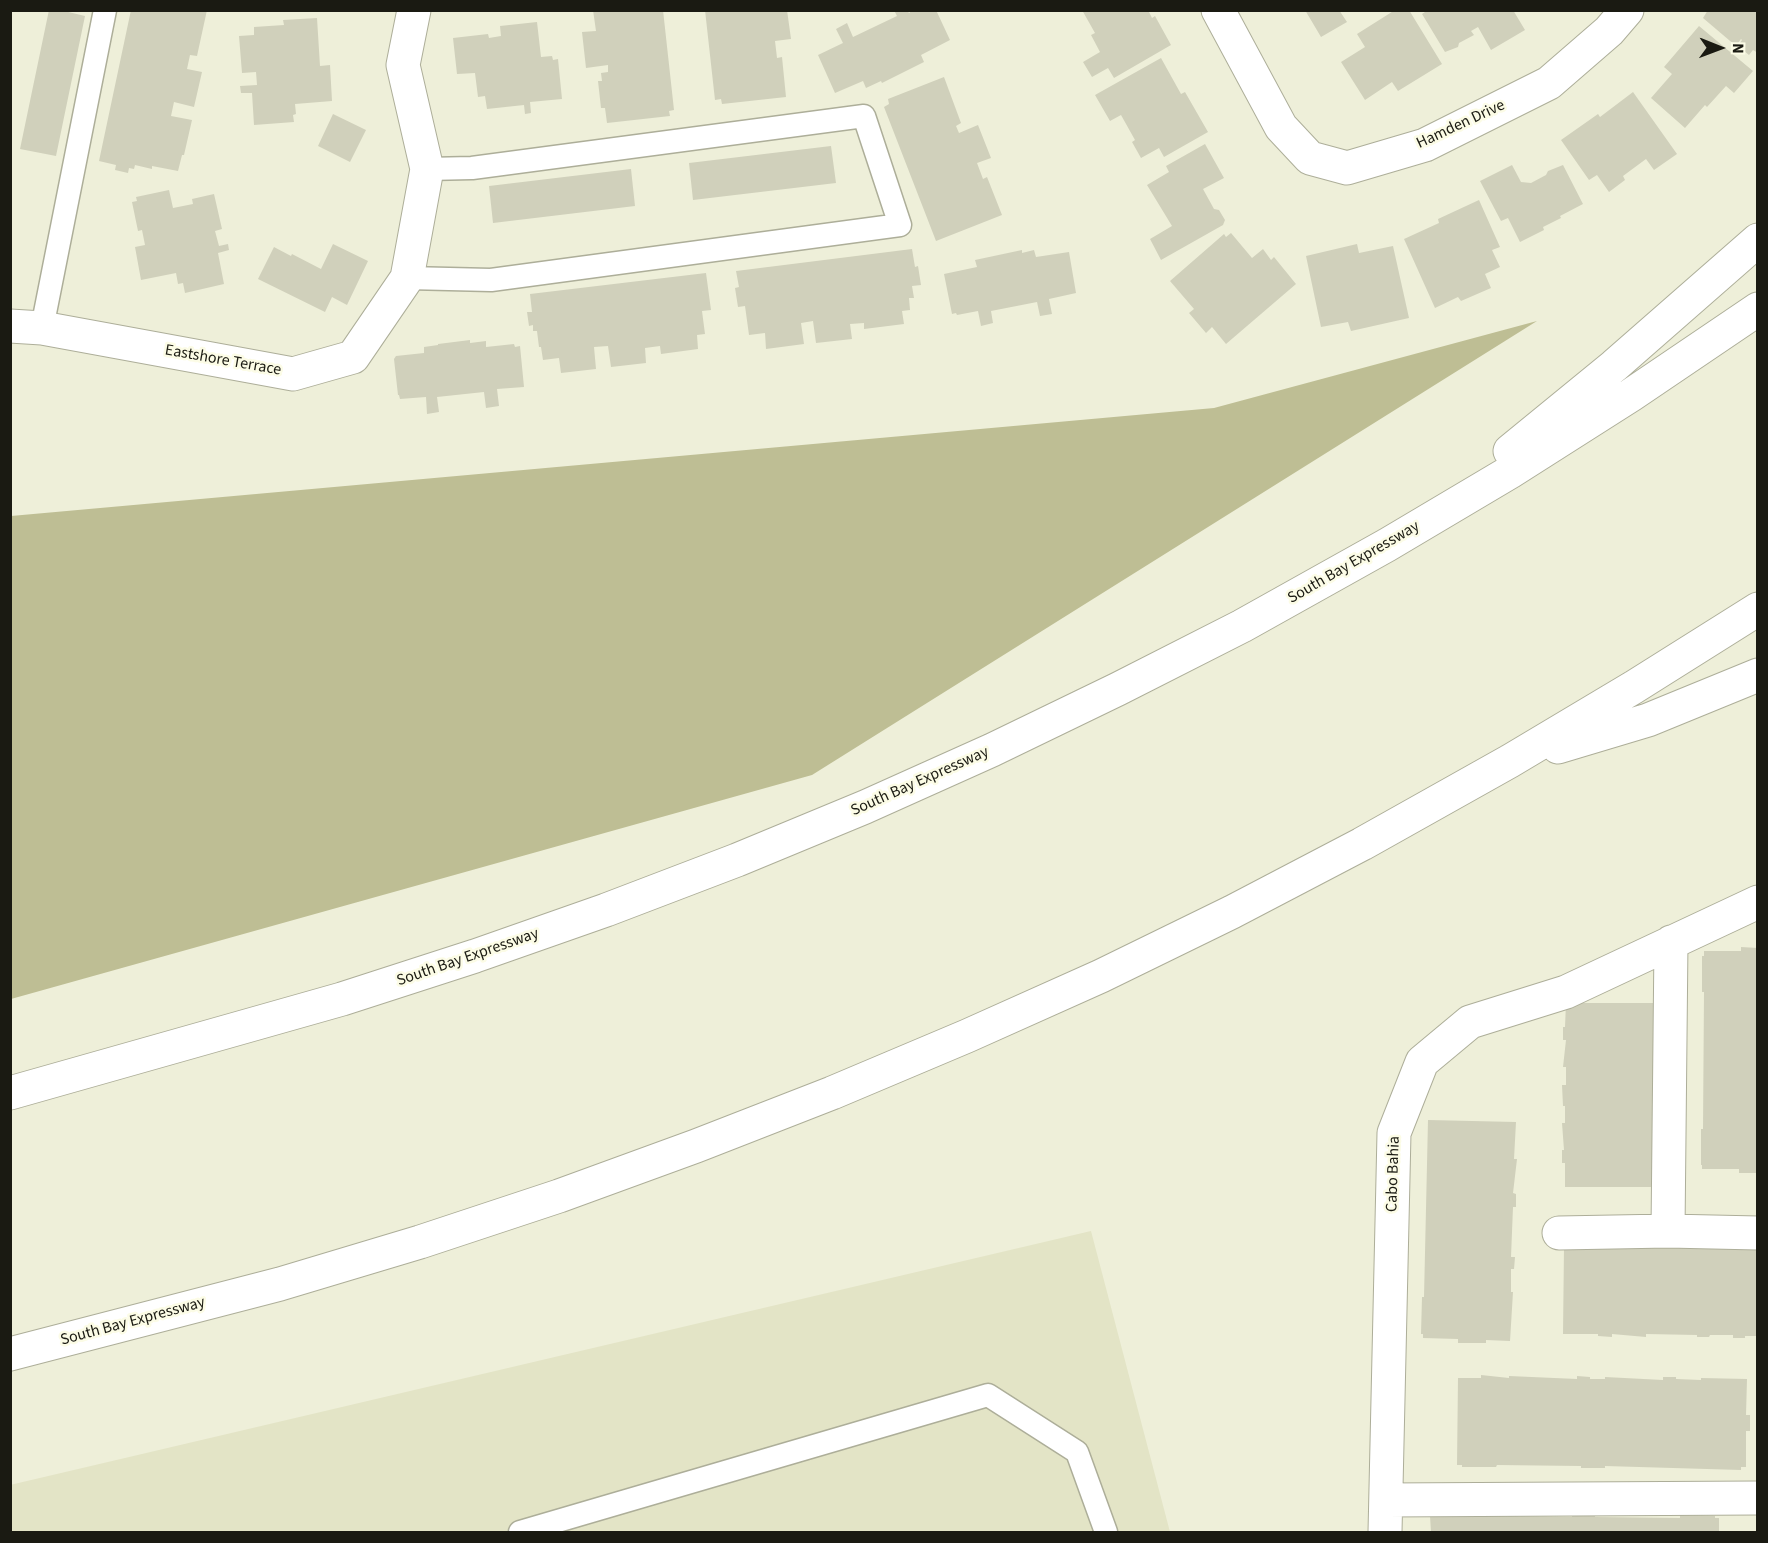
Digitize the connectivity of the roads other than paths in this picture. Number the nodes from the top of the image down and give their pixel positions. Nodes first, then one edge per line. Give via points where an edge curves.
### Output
1 (105, 10) edge
2 (414, 10) edge
3 (1218, 10) edge
4 (1627, 10) edge
5 (427, 169) junction
6 (1758, 240) edge
7 (407, 278) junction
8 (1758, 309) edge
9 (26, 327) edge
10 (1387, 545) junction
11 (1758, 609) edge
12 (1758, 675) edge
13 (1510, 761) junction
14 (1758, 902) edge
15 (1671, 942) junction
16 (10, 1093) edge
17 (1668, 1231) junction
18 (1559, 1233) dead end
19 (1758, 1233) edge
20 (10, 1354) edge
21 (1758, 1498) edge
22 (1386, 1500) junction
23 (520, 1533) edge
24 (1106, 1533) edge
25 (1385, 1533) edge

1 - 9 lane
2 - 5 main road, Eastshore Terrace via 403,64
3 - 4 main road, Hamden Drive via 1281,127 1310,158 1347,168 1425,145 1549,83 1609,31
5 - 7 main road, Eastshore Terrace
5 - 7 lane via 472,168 864,116 900,225 490,280
6 - 10 main road via 1614,366
7 - 9 main road, Eastshore Terrace via 353,357 292,374
8 - 10 main road, South Bay Expressway via 1610,408
10 - 16 main road, South Bay Expressway via 1242,626 1080,708 865,807 737,860 475,957 320,1006
11 - 13 main road, South Bay Expressway
12 - 13 main road via 1648,720
13 - 20 main road, South Bay Expressway via 1202,927 1101,976 822,1097 559,1196 420,1242 280,1284
14 - 15 main road, Cabo Bahia
15 - 17 main road
15 - 22 main road, Cabo Bahia via 1566,992 1470,1022 1422,1062 1395,1133
17 - 18 main road
17 - 19 main road
21 - 22 main road
22 - 25 main road, Cabo Bahia
23 - 24 lane via 988,1395 1077,1452

